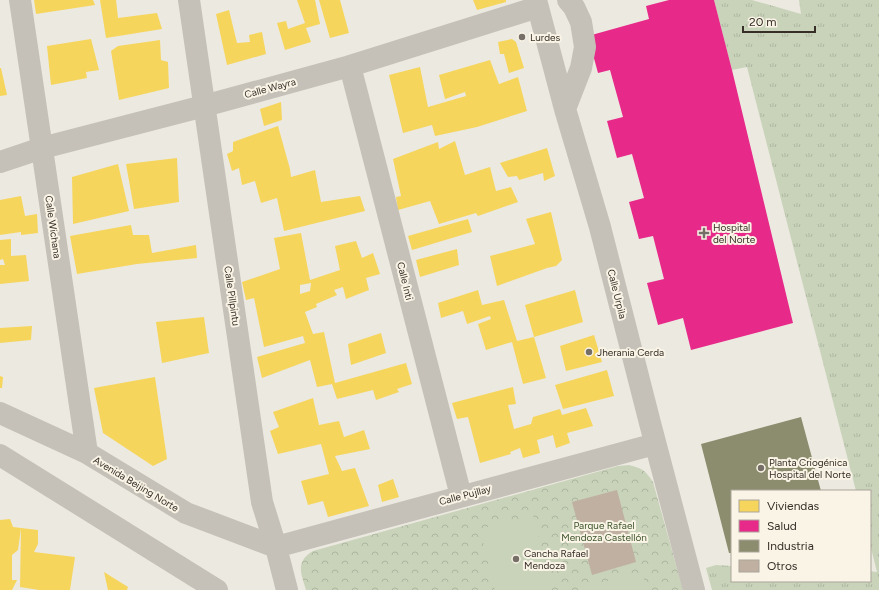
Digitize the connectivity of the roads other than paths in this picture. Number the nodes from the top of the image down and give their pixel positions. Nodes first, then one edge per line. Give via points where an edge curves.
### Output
1 (20, 0) edge
2 (189, 0) edge
3 (568, 0) edge
4 (537, 4) edge
5 (350, 66) junction
6 (204, 106) junction
7 (565, 109) junction
8 (42, 148) junction
9 (0, 162) edge
10 (0, 413) edge
11 (655, 444) junction
12 (87, 454) junction
13 (0, 455) edge
14 (460, 496) junction
15 (276, 548) junction
16 (217, 590) edge
17 (287, 590) edge
18 (694, 590) edge

1 - 8 street, Calle Wichana
2 - 6 street, Calle Pillpintu
3 - 7 street via 581,22 585,47 581,68
4 - 5 street, Calle Wayra
4 - 7 street, Calle Urpila
5 - 6 street, Calle Wayra
5 - 14 street, Calle Inti
6 - 8 street, Calle Wayra
6 - 15 street, Calle Pillpintu via 262,502
7 - 11 street, Calle Urpila via 600,227
8 - 9 street, Calle Wayra
8 - 12 street, Calle Wichana
10 - 12 street, Avenida Beijing Norte
11 - 14 street, Calle Pujllay
11 - 18 street, Calle Urpila
12 - 15 street, Avenida Beijing Norte via 186,514
13 - 16 street
14 - 15 street, Calle Pujllay
15 - 17 street, Calle Pillpintu

